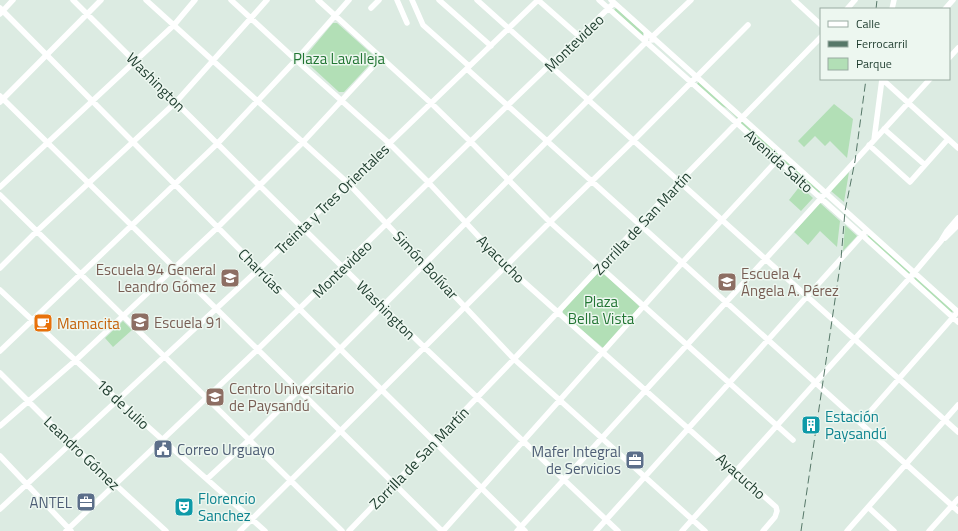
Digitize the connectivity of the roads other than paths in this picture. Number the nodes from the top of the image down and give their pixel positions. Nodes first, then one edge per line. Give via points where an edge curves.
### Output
1 (13, 0) edge
2 (73, 0) edge
3 (101, 0) edge
4 (146, 0) edge
5 (195, 0) edge
6 (231, 0) edge
7 (267, 0) edge
8 (318, 0) edge
9 (349, 0) edge
10 (379, 0) edge
11 (397, 0) edge
12 (412, 0) edge
13 (439, 0) edge
14 (477, 0) edge
15 (538, 0) edge
16 (599, 0) edge
17 (691, 0) edge
18 (794, 0) edge
19 (855, 0) edge
20 (953, 0) edge
21 (612, 2) edge
22 (372, 8) dead end
23 (848, 8) edge
24 (946, 8) edge
25 (609, 9) junction
26 (1, 11) edge
27 (87, 14) junction
28 (335, 15) junction
29 (251, 18) junction
30 (407, 23) dead end
31 (820, 24) edge
32 (174, 25) junction
33 (748, 25) dead end
34 (509, 28) junction
35 (647, 33) junction
36 (580, 37) junction
37 (652, 38) junction
38 (820, 38) edge
39 (646, 43) junction
40 (491, 46) junction
41 (650, 47) junction
42 (958, 48) edge
43 (46, 55) junction
44 (382, 57) junction
45 (675, 57) junction
46 (950, 57) edge
47 (296, 60) junction
48 (214, 61) junction
49 (135, 62) junction
50 (669, 63) junction
51 (550, 66) junction
52 (468, 67) junction
53 (697, 77) junction
54 (882, 80) edge
55 (883, 80) edge
56 (929, 80) edge
57 (691, 83) junction
58 (1, 99) edge
59 (257, 100) junction
60 (588, 100) junction
61 (342, 101) junction
62 (92, 102) junction
63 (176, 102) junction
64 (431, 103) junction
65 (908, 103) junction
66 (507, 106) junction
67 (742, 117) junction
68 (736, 123) junction
69 (884, 129) junction
70 (948, 139) junction
71 (874, 140) junction
72 (633, 141) junction
73 (303, 142) junction
74 (471, 142) junction
75 (547, 142) junction
76 (47, 143) junction
77 (133, 143) junction
78 (217, 144) junction
79 (390, 144) junction
80 (869, 145) junction
81 (958, 148) edge
82 (783, 154) junction
83 (778, 160) junction
84 (924, 165) junction
85 (509, 180) junction
86 (591, 182) junction
87 (679, 182) junction
88 (429, 183) junction
89 (89, 184) junction
90 (349, 184) junction
91 (174, 185) junction
92 (260, 186) junction
93 (0, 187) edge
94 (825, 193) junction
95 (0, 195) edge
96 (820, 198) junction
97 (958, 218) edge
98 (722, 220) junction
99 (550, 222) junction
100 (466, 223) junction
101 (388, 224) junction
102 (639, 225) junction
103 (958, 225) edge
104 (132, 226) junction
105 (217, 228) junction
106 (302, 228) junction
107 (37, 231) junction
108 (864, 233) junction
109 (941, 241) junction
110 (765, 259) junction
111 (682, 263) junction
112 (425, 264) junction
113 (506, 266) junction
114 (343, 267) junction
115 (600, 267) junction
116 (0, 268) edge
117 (174, 268) junction
118 (259, 269) junction
119 (914, 273) junction
120 (81, 275) junction
121 (909, 278) junction
122 (0, 290) edge
123 (807, 297) junction
124 (726, 302) junction
125 (382, 306) junction
126 (466, 307) junction
127 (644, 307) junction
128 (216, 309) junction
129 (300, 309) junction
130 (558, 312) junction
131 (958, 312) edge
132 (123, 315) junction
133 (953, 317) junction
134 (33, 320) junction
135 (958, 322) edge
136 (768, 340) junction
137 (855, 340) junction
138 (686, 345) junction
139 (424, 347) junction
140 (340, 349) junction
141 (258, 350) junction
142 (0, 351) edge
143 (603, 353) junction
144 (165, 357) junction
145 (514, 359) junction
146 (76, 360) junction
147 (0, 373) edge
148 (899, 378) junction
149 (730, 382) junction
150 (816, 383) junction
151 (382, 390) junction
152 (645, 390) junction
153 (298, 391) junction
154 (477, 397) junction
155 (207, 399) junction
156 (118, 400) junction
157 (28, 401) junction
158 (560, 401) junction
159 (958, 406) edge
160 (945, 420) junction
161 (860, 423) junction
162 (0, 426) edge
163 (777, 426) junction
164 (688, 428) junction
165 (340, 431) junction
166 (958, 432) edge
167 (602, 438) junction
168 (249, 440) junction
169 (793, 440) dead end
170 (163, 441) junction
171 (523, 441) junction
172 (435, 442) junction
173 (71, 444) junction
174 (0, 456) edge
175 (906, 464) junction
176 (736, 472) junction
177 (645, 477) junction
178 (207, 478) junction
179 (291, 480) junction
180 (564, 480) junction
181 (393, 483) junction
182 (26, 485) junction
183 (115, 485) junction
184 (482, 489) junction
185 (958, 499) edge
186 (952, 506) junction
187 (868, 507) junction
188 (0, 509) edge
189 (958, 511) edge
190 (252, 520) junction
191 (606, 520) junction
192 (692, 520) junction
193 (160, 526) junction
194 (69, 530) edge
195 (521, 530) edge
196 (154, 531) edge
197 (166, 531) edge
198 (240, 531) edge
199 (265, 531) edge
200 (342, 531) edge
201 (349, 531) edge
202 (442, 531) edge
203 (596, 531) edge
204 (618, 531) edge
205 (682, 531) edge
206 (705, 531) edge
207 (763, 531) edge
208 (847, 531) edge
209 (894, 531) edge
210 (929, 531) edge

1 - 26 street
2 - 27 street, Washington
3 - 27 street
4 - 32 street, Simón Bolívar
5 - 32 street
6 - 29 street, Ayacucho
7 - 29 street
8 - 28 street
9 - 28 street
10 - 22 street
11 - 30 street
12 - 52 street via 423,25
13 - 40 street
14 - 34 street
15 - 34 street, Treinta y Tres Orientales
15 - 36 street
16 - 25 street, Avenida Salto
17 - 37 street
18 - 31 street
19 - 23 street
20 - 24 street
21 - 25 street, Montevideo
21 - 35 street, Avenida Salto
25 - 36 street, Montevideo
25 - 39 street, Avenida Salto
26 - 43 street, Charrúas
27 - 43 street
27 - 49 street, Washington
28 - 44 street
28 - 47 street
29 - 47 street, Ayacucho
29 - 48 street
32 - 48 street, Simón Bolívar
32 - 49 street
33 - 53 street
34 - 40 street, Treinta y Tres Orientales
34 - 51 street
35 - 37 street, Avenida Salto
35 - 39 street
36 - 51 street, Montevideo
37 - 41 street
37 - 45 street, Avenida Salto
38 - 67 street, Zorrilla de San Martín
39 - 41 street, Avenida Salto
39 - 60 street
40 - 52 street, Treinta y Tres Orientales
41 - 50 street, Avenida Salto
42 - 46 street
43 - 58 street
43 - 62 street, Charrúas
44 - 61 street
44 - 64 street
45 - 50 street
45 - 53 street, Avenida Salto
47 - 59 street
47 - 61 street, Ayacucho
48 - 59 street, Simón Bolívar
48 - 63 street
49 - 62 street
49 - 63 street, Washington
50 - 57 street, Avenida Salto
51 - 60 street
51 - 66 street, Montevideo
52 - 64 street, Treinta y Tres Orientales
52 - 66 street
53 - 57 street
53 - 67 street, Avenida Salto
54 - 71 street
55 - 65 street
56 - 65 street
57 - 68 street, Avenida Salto
57 - 72 street
58 - 76 street
59 - 73 street, Simón Bolívar
59 - 78 street
60 - 72 street
60 - 75 street
61 - 73 street
61 - 79 street, Ayacucho
62 - 76 street
62 - 77 street, Charrúas
63 - 77 street
63 - 78 street, Washington
64 - 74 street
64 - 79 street, Treinta y Tres Orientales
65 - 69 street
65 - 70 street
66 - 74 street, Montevideo
66 - 75 street
67 - 68 street, Zorrilla de San Martín
67 - 82 street, Avenida Salto
68 - 83 street, Avenida Salto
68 - 87 street, Zorrilla de San Martín
69 - 71 street
69 - 84 street
70 - 81 street
70 - 84 street
71 - 80 street
72 - 86 street
72 - 87 street
73 - 90 street, Simón Bolívar
73 - 92 street
74 - 85 street
74 - 88 street, Montevideo
75 - 85 street
75 - 86 street
76 - 89 street
76 - 93 street
77 - 89 street
77 - 91 street, Charrúas
78 - 91 street
78 - 92 street, Washington
79 - 88 street, Ayacucho
79 - 90 street, Treinta y Tres Orientales
80 - 84 street via 910,182
80 - 94 street
82 - 83 street
82 - 94 street, Avenida Salto
83 - 96 street, Avenida Salto
83 - 98 street
85 - 99 street
85 - 100 street
86 - 99 street
86 - 102 street
87 - 98 street
87 - 102 street, Zorrilla de San Martín
88 - 100 street, Ayacucho
88 - 101 street, Montevideo
89 - 104 street
89 - 107 street
90 - 101 street, Simón Bolívar
90 - 106 street, Treinta y Tres Orientales
91 - 104 street
91 - 105 street, Charrúas
92 - 105 street
92 - 106 street, Washington
94 - 96 street
94 - 108 street, Avenida Salto
95 - 107 street
96 - 108 street, Avenida Salto
96 - 110 street
97 - 109 street
98 - 110 street
98 - 111 street
99 - 113 street
99 - 115 street
100 - 112 street
100 - 113 street, Ayacucho
101 - 112 street, Simón Bolívar
101 - 114 street, Montevideo
102 - 111 street
102 - 115 street, Zorrilla de San Martín
103 - 109 street
104 - 117 street
104 - 120 street
105 - 117 street
105 - 118 street, Charrúas
106 - 114 street, Washington
106 - 118 street, Treinta y Tres Orientales
107 - 116 street
107 - 120 street
108 - 119 street, Avenida Salto
108 - 121 street, Avenida Salto
108 - 123 street
109 - 119 street
110 - 123 street
110 - 124 street
111 - 124 street
111 - 127 street
112 - 125 street
112 - 126 street, Simón Bolívar
113 - 126 street
113 - 130 street, Ayacucho
114 - 125 street, Washington
114 - 129 street, Montevideo
115 - 127 street
115 - 130 street, Zorrilla de San Martín
117 - 128 street
117 - 132 street
118 - 128 street, Treinta y Tres Orientales
118 - 129 street, Charrúas
119 - 121 street
119 - 131 street, Avenida Salto
120 - 132 street
120 - 134 street
121 - 133 street, Avenida Salto
121 - 137 street
122 - 134 street, 18 de Julio
123 - 136 street
123 - 137 street
124 - 136 street
124 - 138 street
125 - 139 street, Washington
125 - 140 street
126 - 139 street
126 - 145 street, Simón Bolívar
127 - 138 street
127 - 143 street
128 - 141 street
128 - 144 street, Treinta y Tres Orientales
129 - 140 street, Charrúas
129 - 141 street, Montevideo
130 - 143 street, Ayacucho
130 - 145 street, Zorrilla de San Martín
131 - 133 street
132 - 144 street
132 - 146 street
133 - 135 street, Avenida Salto
133 - 148 street
134 - 142 street
134 - 146 street, 18 de Julio
136 - 149 street
136 - 150 street
137 - 148 street
137 - 150 street
138 - 149 street
138 - 152 street
139 - 151 street
139 - 154 street, Washington
140 - 151 street, Charrúas
140 - 153 street
141 - 153 street
141 - 155 street, Montevideo
143 - 152 street, Ayacucho
143 - 158 street
144 - 155 street
144 - 156 street, Treinta y Tres Orientales
145 - 154 street, Zorrilla de San Martín
145 - 158 street, Simón Bolívar
146 - 156 street, 18 de Julio
146 - 157 street
147 - 157 street, Leandro Gómez
148 - 160 street
148 - 161 street
149 - 163 street
149 - 164 street
150 - 161 street
150 - 163 street
151 - 165 street
151 - 172 street, Charrúas
152 - 164 street, Ayacucho
152 - 167 street
153 - 165 street
153 - 168 street
154 - 171 street, Washington
154 - 172 street, Zorrilla de San Martín
155 - 168 street
155 - 170 street, Montevideo
156 - 170 street, 18 de Julio
156 - 173 street, Treinta y Tres Orientales
157 - 162 street
157 - 173 street, Leandro Gómez
158 - 167 street, Simón Bolívar
158 - 171 street
159 - 160 street
160 - 166 street
160 - 175 street
161 - 175 street
163 - 169 street
163 - 176 street
164 - 176 street, Ayacucho
164 - 177 street
165 - 179 street
165 - 181 street
167 - 177 street, Simón Bolívar
167 - 180 street
168 - 178 street
168 - 179 street
170 - 178 street, 18 de Julio
170 - 183 street, Montevideo
171 - 180 street, Washington
171 - 184 street
172 - 181 street, Zorrilla de San Martín
172 - 184 street, Charrúas
173 - 182 street, Treinta y Tres Orientales
173 - 183 street, Leandro Gómez
174 - 182 street
175 - 186 street
175 - 187 street
176 - 192 street
176 - 207 street, Ayacucho via 776,508 775,517
177 - 191 street
177 - 192 street, Simón Bolívar
178 - 190 street, 18 de Julio
179 - 190 street
179 - 200 street
180 - 191 street, Washington
180 - 195 street
181 - 201 street, Zorrilla de San Martín
181 - 202 street
182 - 188 street, Treinta y Tres Orientales
182 - 194 street
183 - 193 street, Leandro Gómez
183 - 194 street, Montevideo
184 - 195 street, Charrúas
184 - 202 street
185 - 186 street
186 - 189 street
186 - 210 street
187 - 208 street
187 - 209 street
190 - 198 street
190 - 199 street, 18 de Julio
191 - 203 street
191 - 204 street, Washington
192 - 205 street
192 - 206 street, Simón Bolívar
193 - 196 street
193 - 197 street, Leandro Gómez

